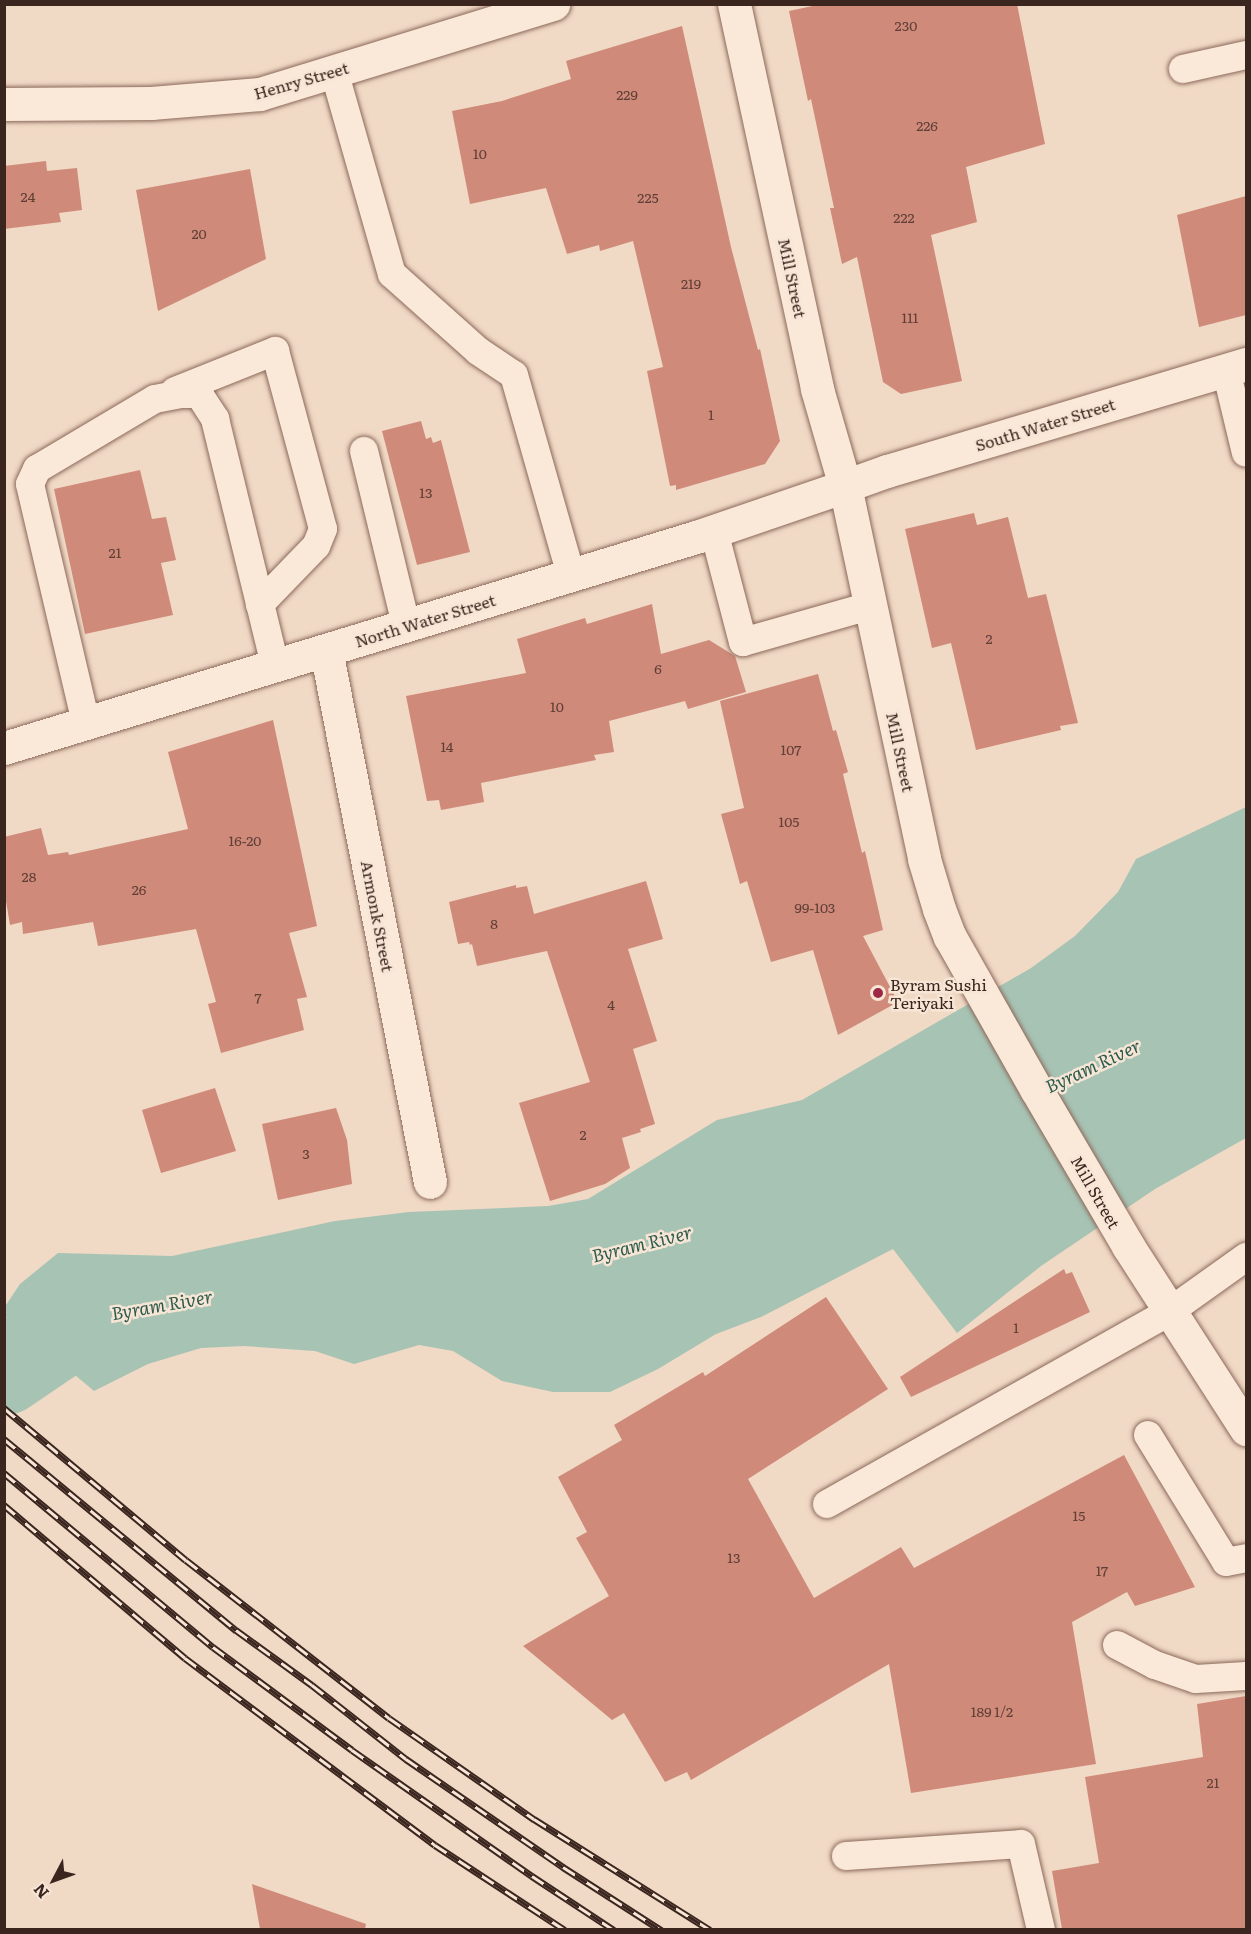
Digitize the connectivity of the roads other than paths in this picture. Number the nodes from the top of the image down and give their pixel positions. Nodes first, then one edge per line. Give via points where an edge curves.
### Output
1 (553, 4) edge
2 (734, 4) edge
3 (1246, 55) edge
4 (1183, 69) dead end
5 (334, 71) junction
6 (4, 104) edge
7 (1236, 367) edge
8 (155, 399) junction
9 (364, 451) dead end
10 (1246, 453) edge
11 (845, 486) junction
12 (714, 531) junction
13 (571, 575) junction
14 (260, 604) junction
15 (869, 606) junction
16 (406, 625) junction
17 (326, 650) junction
18 (275, 665) junction
19 (86, 723) junction
20 (4, 748) edge
21 (430, 1182) dead end
22 (1246, 1257) edge
23 (1169, 1312) junction
24 (1246, 1428) edge
25 (1148, 1435) dead end
26 (827, 1504) dead end
27 (1246, 1558) edge
28 (1117, 1645) dead end
29 (1246, 1676) edge
30 (846, 1856) dead end
31 (1041, 1929) edge

1 - 5 street, Henry Street
2 - 11 street, Mill Street via 817,390
3 - 4 lane
5 - 6 street, Henry Street via 260,94 151,103
5 - 13 lane via 392,274 478,351 514,375
7 - 10 lane
7 - 11 street, South Water Street
8 - 14 lane via 199,394 215,419
8 - 14 lane via 275,351 323,529 316,546
8 - 19 lane via 37,469 30,484
9 - 16 lane
11 - 12 street, North Water Street
11 - 15 street, Mill Street
12 - 13 street, North Water Street
12 - 15 lane via 743,642
13 - 16 street, North Water Street
14 - 18 lane
15 - 23 street, Mill Street via 924,859 950,937
16 - 17 street, North Water Street
17 - 18 street, North Water Street
17 - 21 street, Armonk Street
18 - 19 street, North Water Street
19 - 20 street, North Water Street
22 - 23 lane
23 - 24 street, Mill Street
23 - 26 lane
25 - 27 lane via 1227,1562
28 - 29 lane via 1155,1665 1196,1679
30 - 31 lane via 1021,1844

